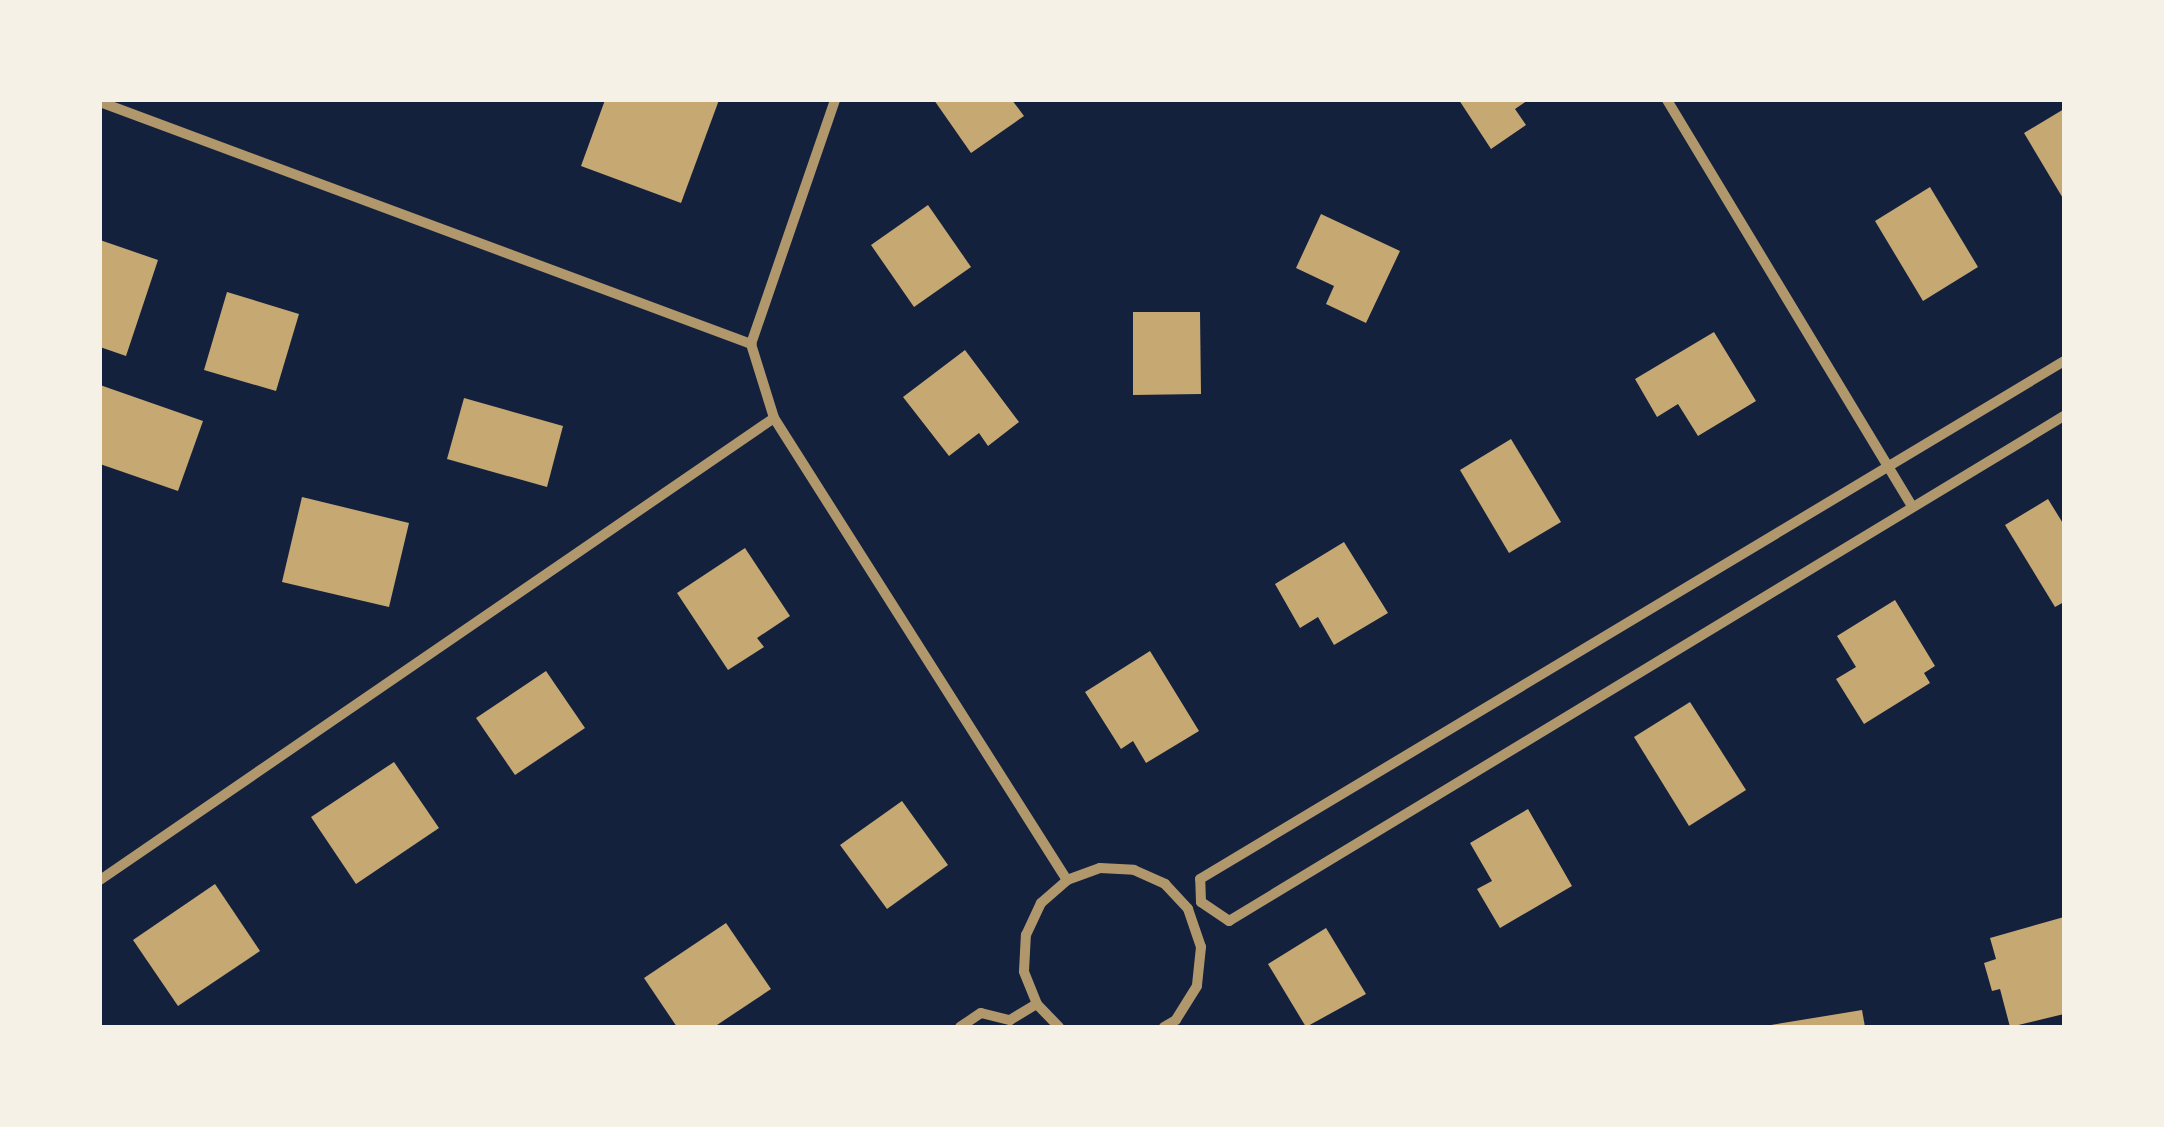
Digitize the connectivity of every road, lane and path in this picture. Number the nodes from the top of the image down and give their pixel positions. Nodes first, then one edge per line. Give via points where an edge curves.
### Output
1 (836, 100) edge
2 (1667, 100) edge
3 (100, 102) edge
4 (751, 344) junction
5 (2064, 361) edge
6 (2064, 416) edge
7 (774, 418) junction
8 (1887, 467) junction
9 (1912, 506) junction
10 (100, 880) edge
11 (1067, 880) junction
12 (1201, 902) junction
13 (1188, 909) junction
14 (1037, 1004) junction
15 (1010, 1024) edge
16 (960, 1027) edge
17 (1060, 1027) edge
18 (1164, 1027) edge

1 - 4 street
2 - 8 street
3 - 4 street
4 - 7 street
5 - 8 street
6 - 9 street
7 - 10 street
7 - 11 street
8 - 9 street
8 - 12 street via 1200,879
9 - 12 street via 1229,921
11 - 13 street via 1100,868 1134,870 1165,884
11 - 14 street via 1041,904 1026,936 1024,971
12 - 13 street
13 - 18 street via 1201,947 1197,986
14 - 15 street
14 - 17 street
15 - 16 street via 981,1013

